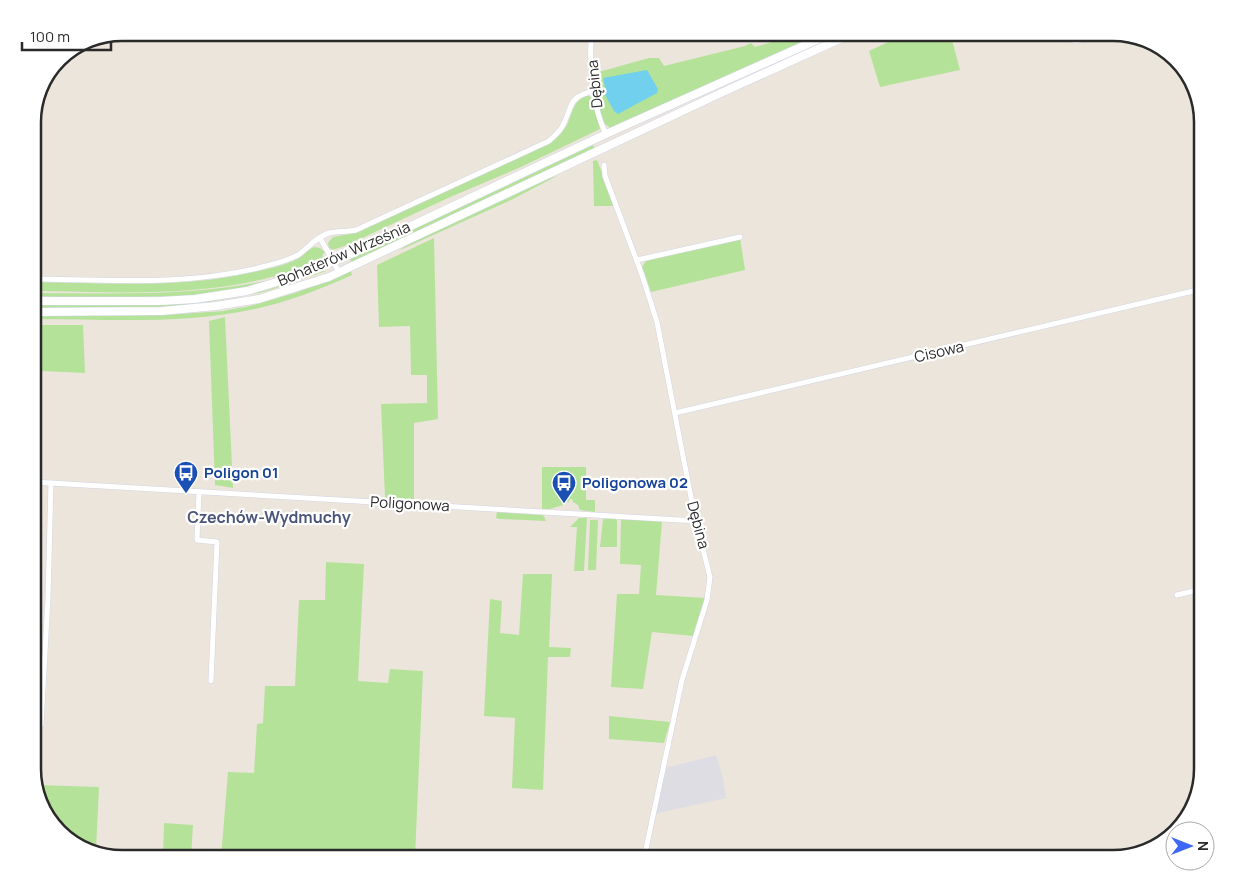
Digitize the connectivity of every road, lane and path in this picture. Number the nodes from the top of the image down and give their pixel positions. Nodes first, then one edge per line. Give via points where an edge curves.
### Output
1 (591, 41) edge
2 (812, 41) edge
3 (834, 41) edge
4 (594, 91) junction
5 (606, 134) junction
6 (604, 165) dead end
7 (740, 237) dead end
8 (320, 238) junction
9 (637, 260) junction
10 (334, 261) junction
11 (339, 272) junction
12 (41, 279) edge
13 (1194, 291) edge
14 (41, 301) edge
15 (41, 312) edge
16 (675, 413) junction
17 (41, 482) edge
18 (51, 483) junction
19 (199, 492) junction
20 (694, 513) junction
21 (686, 519) junction
22 (696, 521) junction
23 (1194, 591) edge
24 (1177, 595) dead end
25 (211, 682) dead end
26 (41, 725) dead end
27 (645, 850) edge

1 - 4 street, Dębina
2 - 5 main road, Bohaterów Września
3 - 11 main road, Bohaterów Września
4 - 5 street, Dębina via 598,116
4 - 8 street via 576,98 562,127 549,141 356,230 330,233
5 - 10 main road, Bohaterów Września
6 - 9 street, Dębina via 605,176
7 - 9 street
8 - 10 street
8 - 12 street via 287,260 219,276 180,280
9 - 16 street, Dębina via 657,322
10 - 11 street
10 - 14 main road, Bohaterów Września via 269,285 228,295 160,301
11 - 15 main road, Bohaterów Września via 271,295 216,306 162,311
13 - 16 street, Cisowa
16 - 20 street, Dębina
17 - 18 street, Poligonowa
18 - 19 street, Poligonowa
18 - 26 street
19 - 21 street, Poligonowa
19 - 25 street via 197,540 217,542
20 - 21 street
20 - 22 street, Dębina
21 - 22 street, Poligonowa
22 - 27 street, Dębina via 710,569 710,591 682,680
23 - 24 street

